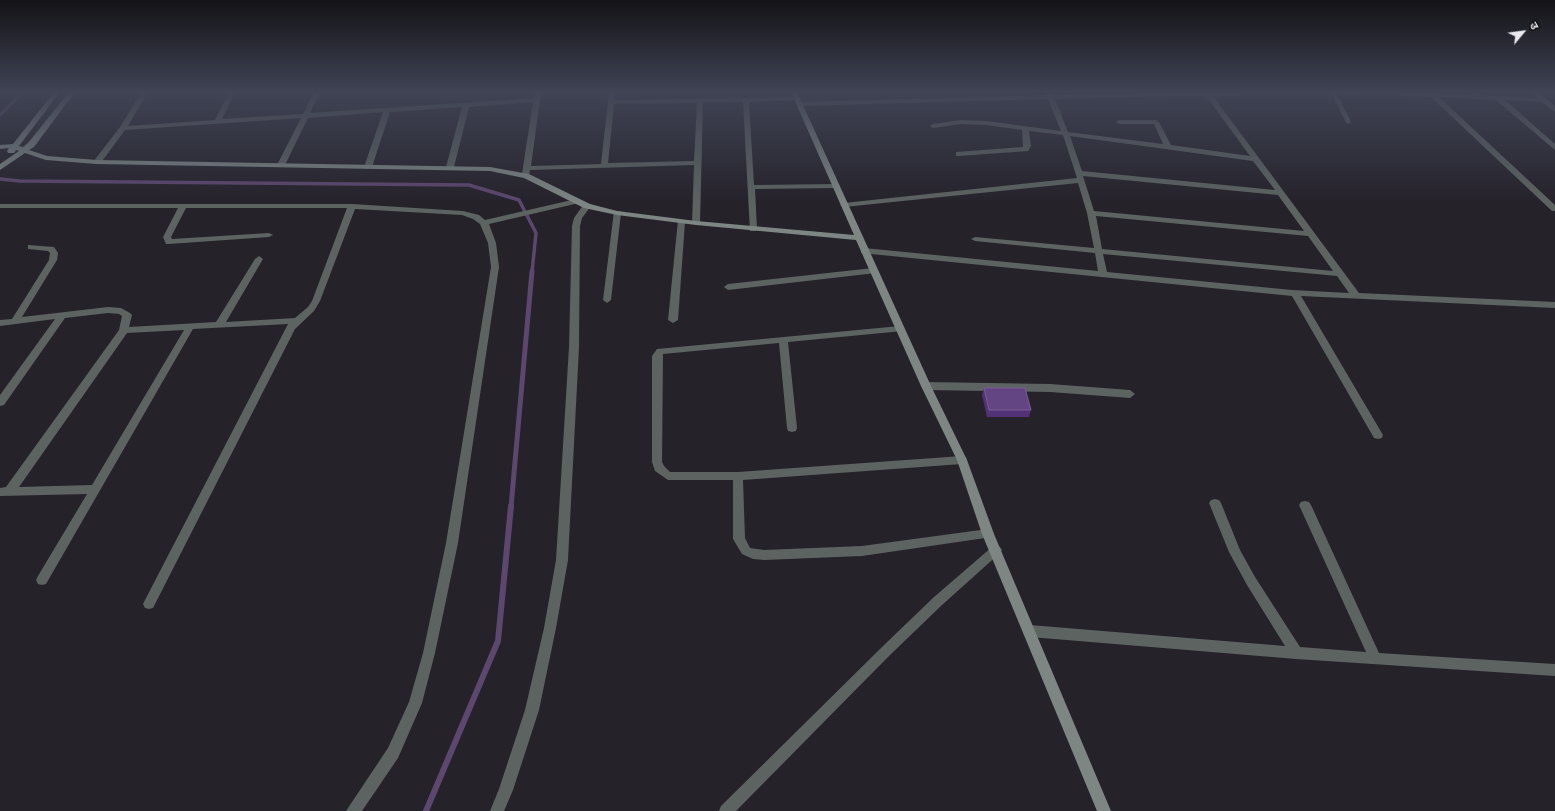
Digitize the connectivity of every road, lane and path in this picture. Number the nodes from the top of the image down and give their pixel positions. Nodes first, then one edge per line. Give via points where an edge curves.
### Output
1 (1025, 129) edge
2 (27, 130) edge
3 (43, 130) edge
4 (122, 130) edge
5 (299, 130) edge
6 (380, 130) edge
7 (460, 130) edge
8 (532, 130) edge
9 (607, 130) edge
10 (699, 130) edge
11 (748, 130) edge
12 (810, 130) edge
13 (1031, 130) edge
14 (1064, 130) edge
15 (1160, 130) edge
16 (1235, 130) edge
17 (1470, 130) edge
18 (1534, 130) edge
19 (1066, 135) junction
20 (14, 146) junction
21 (1168, 147) junction
22 (0, 148) edge
23 (1555, 148) edge
24 (24, 150) junction
25 (959, 154) dead end
26 (1256, 158) junction
27 (6, 162) junction
28 (97, 162) junction
29 (698, 163) junction
30 (281, 165) junction
31 (604, 166) junction
32 (368, 167) junction
33 (450, 167) junction
34 (0, 168) edge
35 (526, 172) junction
36 (1080, 176) junction
37 (836, 186) junction
38 (751, 187) junction
39 (1282, 193) junction
40 (576, 201) junction
41 (0, 206) edge
42 (183, 206) junction
43 (352, 206) junction
44 (587, 206) junction
45 (844, 206) junction
46 (1555, 209) edge
47 (617, 213) junction
48 (1091, 213) junction
49 (682, 222) junction
50 (484, 223) junction
51 (696, 224) junction
52 (753, 229) junction
53 (1311, 234) junction
54 (269, 235) dead end
55 (859, 238) junction
56 (975, 239) dead end
57 (31, 247) dead end
58 (864, 251) junction
59 (1099, 252) junction
60 (259, 259) dead end
61 (873, 271) junction
62 (1341, 274) junction
63 (1103, 275) junction
64 (728, 287) dead end
65 (1295, 293) junction
66 (1357, 296) junction
67 (607, 300) dead end
68 (1555, 305) edge
69 (63, 315) junction
70 (673, 320) dead end
71 (15, 321) junction
72 (296, 322) junction
73 (0, 323) edge
74 (219, 325) junction
75 (190, 327) junction
76 (124, 330) junction
77 (900, 330) junction
78 (782, 340) junction
79 (926, 386) junction
80 (1130, 394) dead end
81 (0, 402) edge
82 (792, 428) dead end
83 (1378, 435) dead end
84 (962, 460) junction
85 (738, 476) junction
86 (95, 489) junction
87 (5, 492) edge
88 (1215, 502) dead end
89 (1305, 505) dead end
90 (988, 534) junction
91 (996, 550) junction
92 (42, 580) dead end
93 (149, 604) dead end
94 (1030, 631) junction
95 (1296, 653) junction
96 (1376, 658) junction
97 (1555, 670) edge
98 (353, 811) edge
99 (496, 811) edge
100 (726, 811) edge
101 (1104, 811) edge

1 - 25 street via 1025,149
2 - 20 main road
3 - 24 main road
4 - 28 street
5 - 30 street
6 - 32 street
7 - 33 street
8 - 35 street
9 - 31 street
10 - 29 street
11 - 38 street
12 - 37 main road
13 - 19 street
14 - 19 street
15 - 21 street
16 - 26 street
17 - 46 street
18 - 23 street
19 - 21 street
19 - 36 street
20 - 22 main road
20 - 24 main road
20 - 27 main road
21 - 26 street
24 - 27 main road
24 - 28 main road via 46,158
26 - 39 street
27 - 34 main road
28 - 30 main road
29 - 31 street
29 - 51 street
30 - 32 main road
31 - 35 street
32 - 33 main road
33 - 35 main road
35 - 40 main road
36 - 39 street
36 - 45 street
36 - 48 street
37 - 38 street
37 - 45 main road
38 - 52 street
39 - 53 street
40 - 44 main road
40 - 50 street
41 - 42 street
42 - 43 street
42 - 54 street via 166,237 169,242
43 - 50 street via 462,213 476,217
43 - 72 street via 316,300 311,309
44 - 47 main road
44 - 99 street via 578,218 576,226 574,347 562,560 532,710 506,790
45 - 55 main road
47 - 49 main road
47 - 67 street
48 - 53 street
48 - 59 street
49 - 51 main road
49 - 70 street
50 - 98 street via 495,254 495,267 452,543 429,653 415,703 393,753
51 - 52 main road
52 - 55 main road
53 - 62 street
55 - 58 main road
56 - 59 street
57 - 71 street via 51,249 54,253 53,260
58 - 61 main road
58 - 63 street
59 - 62 street
59 - 63 street
60 - 74 street
61 - 64 street
61 - 77 main road
62 - 66 street
63 - 65 street
65 - 66 street
65 - 83 street
66 - 68 street
69 - 71 street
69 - 76 street via 121,311 127,315
69 - 81 street
71 - 73 street
72 - 74 street
72 - 93 street
74 - 75 street
75 - 76 street
75 - 86 street
76 - 87 street
77 - 78 street
77 - 79 main road
78 - 82 street
78 - 85 street via 667,350 658,353 659,468 668,476
79 - 80 street via 1050,388
79 - 84 main road
84 - 85 street
84 - 90 main road
85 - 90 street via 739,539 746,551 753,554 862,551
86 - 87 street
86 - 92 street
88 - 95 street via 1235,552
89 - 96 street
90 - 91 main road
91 - 94 main road
91 - 100 street via 885,652
94 - 95 street
94 - 101 main road
95 - 96 street
96 - 97 street

